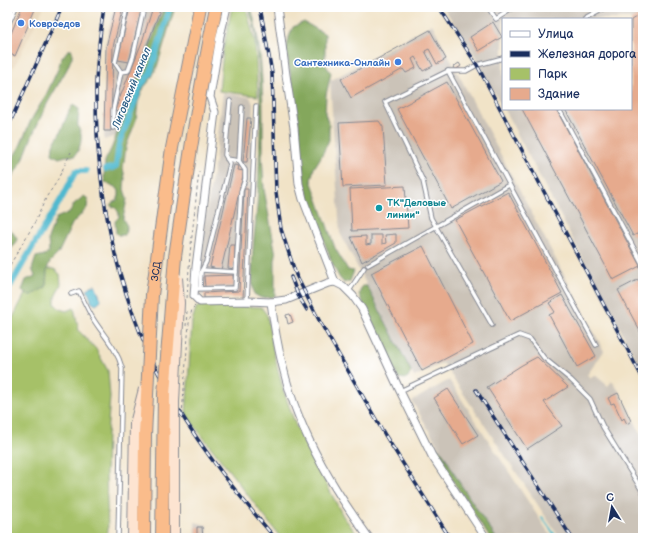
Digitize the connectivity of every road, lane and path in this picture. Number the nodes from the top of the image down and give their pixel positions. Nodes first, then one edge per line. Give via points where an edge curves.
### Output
1 (16, 7) edge
2 (127, 7) edge
3 (144, 7) edge
4 (200, 7) edge
5 (216, 7) edge
6 (227, 7) edge
7 (278, 7) edge
8 (488, 7) edge
9 (515, 7) edge
10 (607, 7) edge
11 (587, 18) edge
12 (7, 27) edge
13 (502, 58) edge
14 (121, 72) junction
15 (448, 72) junction
16 (230, 101) dead end
17 (256, 106) dead end
18 (242, 107) dead end
19 (560, 110) edge
20 (113, 128) dead end
21 (71, 152) dead end
22 (227, 158) junction
23 (239, 161) junction
24 (199, 172) dead end
25 (509, 185) junction
26 (436, 226) junction
27 (175, 257) junction
28 (368, 264) dead end
29 (643, 265) edge
30 (364, 268) dead end
31 (7, 270) edge
32 (202, 270) junction
33 (236, 272) junction
34 (335, 282) junction
35 (197, 289) junction
36 (349, 291) junction
37 (71, 294) dead end
38 (187, 300) dead end
39 (247, 301) junction
40 (200, 302) junction
41 (271, 302) junction
42 (187, 307) dead end
43 (492, 324) dead end
44 (596, 345) dead end
45 (148, 370) junction
46 (400, 391) junction
47 (184, 408) dead end
48 (180, 420) dead end
49 (643, 492) edge
50 (118, 538) edge
51 (133, 538) edge
52 (144, 538) edge
53 (162, 538) edge
54 (174, 538) edge
55 (370, 538) edge
56 (486, 538) edge

1 - 12 lane
2 - 14 lane via 115,63
3 - 14 lane via 133,58 128,71
4 - 45 highway, ЗСД, bridge via 172,148 152,295
5 - 27 highway, ЗСД
6 - 35 street via 210,97 215,112
7 - 34 street via 299,184
8 - 9 lane via 496,19
10 - 11 lane
13 - 15 lane via 466,71
14 - 20 lane via 113,110
15 - 25 lane
15 - 26 lane via 385,102 423,181 431,218
16 - 22 lane via 225,155
17 - 39 lane
18 - 23 lane
19 - 29 lane
21 - 31 path
22 - 23 lane
22 - 32 lane via 230,164
23 - 33 lane via 245,170 245,179 241,191
24 - 38 path, bridge
25 - 26 lane
25 - 44 lane
26 - 28 lane
26 - 43 lane
27 - 53 highway, ЗСД, bridge via 164,394
27 - 54 main road, bridge via 179,303 174,402
30 - 36 lane
32 - 33 lane
32 - 35 lane
33 - 35 lane via 235,288
34 - 36 street
34 - 41 street via 317,286 286,300
35 - 40 street via 194,296
36 - 46 street via 362,309
37 - 50 lane via 80,291 91,316 114,348 122,368
39 - 40 street
39 - 41 street
40 - 47 path via 192,309 189,323
41 - 55 street via 283,370 299,417 333,484
42 - 48 path, bridge
45 - 51 main road, bridge via 135,424
45 - 52 highway, ЗСД, bridge
46 - 49 lane via 519,335 530,339 544,358 590,399 603,427
46 - 56 street via 432,456

